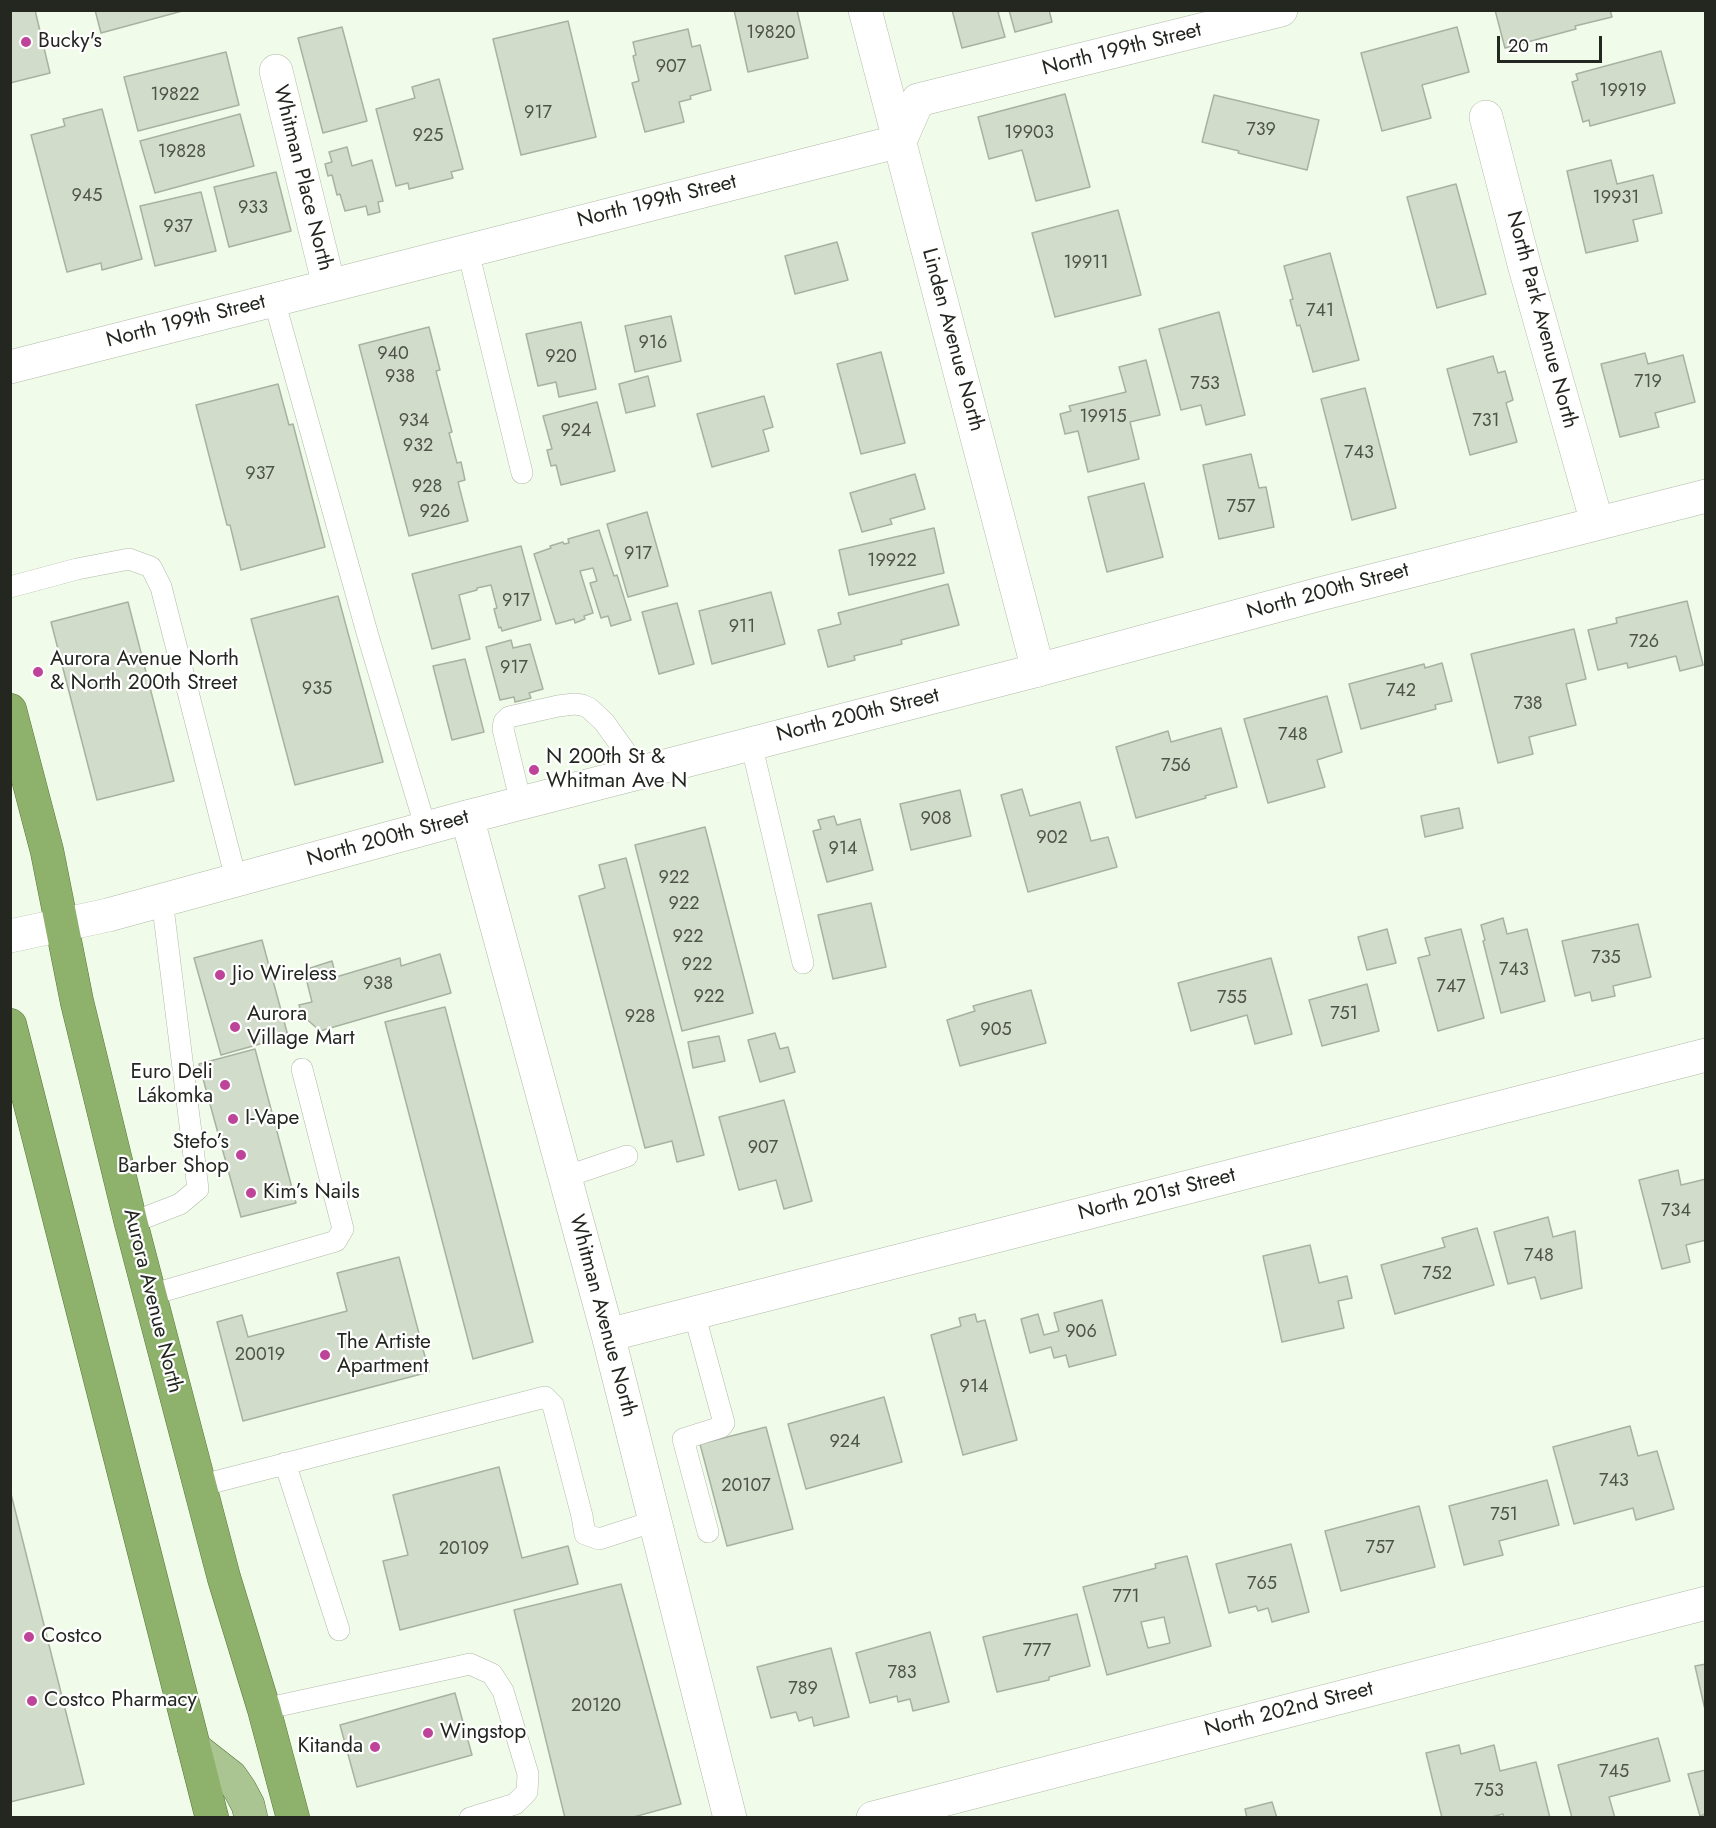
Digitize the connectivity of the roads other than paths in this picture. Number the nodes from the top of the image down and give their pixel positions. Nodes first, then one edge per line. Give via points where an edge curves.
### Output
1 (865, 10) edge
2 (1281, 10) edge
3 (276, 71) dead end
4 (1486, 117) dead end
5 (900, 141) junction
6 (468, 251) junction
7 (329, 286) junction
8 (274, 300) junction
9 (10, 367) edge
10 (522, 473) dead end
11 (1706, 496) edge
12 (1597, 524) junction
13 (10, 587) edge
14 (1038, 670) junction
15 (10, 710) edge
16 (751, 743) junction
17 (640, 772) junction
18 (522, 803) junction
19 (467, 817) junction
20 (426, 829) junction
21 (236, 879) junction
22 (162, 899) junction
23 (61, 925) junction
24 (10, 936) edge
25 (803, 963) dead end
26 (10, 1026) edge
27 (1706, 1055) edge
28 (302, 1069) dead end
29 (627, 1156) dead end
30 (565, 1176) junction
31 (131, 1223) junction
32 (150, 1295) junction
33 (694, 1313) junction
34 (608, 1335) junction
35 (285, 1463) junction
36 (199, 1486) junction
37 (655, 1521) junction
38 (708, 1532) dead end
39 (1706, 1603) edge
40 (339, 1630) dead end
41 (264, 1709) junction
42 (194, 1748) junction
43 (212, 1818) edge
44 (251, 1818) edge
45 (293, 1818) edge
46 (470, 1818) edge
47 (730, 1818) edge
48 (873, 1818) edge

1 - 5 street, Linden Avenue North
2 - 5 street, North 199th Street via 918,100
3 - 7 street, Whitman Place North
4 - 12 street, North Park Avenue North
5 - 6 street, North 199th Street
5 - 14 street, Linden Avenue North
6 - 7 street, North 199th Street
6 - 10 lane
7 - 8 street, North 199th Street
8 - 9 street, North 199th Street
8 - 20 lane
11 - 12 street, North 200th Street
12 - 14 street, North 200th Street
13 - 21 lane via 129,559 151,567 160,587
14 - 16 street, North 200th Street
15 - 23 highway, Aurora Avenue North via 47,851
16 - 17 street, North 200th Street
16 - 25 lane
17 - 18 street, North 200th Street
17 - 18 lane via 604,722 582,705 510,717 502,729
18 - 19 street, North 200th Street
19 - 20 street, North 200th Street
19 - 30 street, Whitman Avenue North
20 - 21 street, North 200th Street
21 - 22 street, North 200th Street
22 - 23 street, North 200th Street
22 - 31 lane via 198,1189 180,1204
23 - 24 street, North 200th Street
23 - 31 highway, Aurora Avenue North
26 - 42 highway
27 - 33 street, North 201st Street
28 - 32 lane via 343,1229 336,1241
29 - 30 lane
30 - 34 street, Whitman Avenue North
31 - 32 highway, Aurora Avenue North
32 - 36 highway, Aurora Avenue North
33 - 34 street, North 201st Street
33 - 38 lane via 724,1423 682,1439
34 - 37 street, Whitman Avenue North
35 - 36 lane
35 - 37 lane via 545,1397 553,1405 585,1533 599,1539
35 - 40 lane
36 - 41 highway, Aurora Avenue North
37 - 47 street, Whitman Avenue North
39 - 48 street, North 202nd Street
41 - 45 highway, Aurora Avenue North
41 - 46 lane via 470,1664 492,1674 503,1691 528,1774 527,1792 515,1804
42 - 43 highway
42 - 44 main road via 231,1777 248,1804

